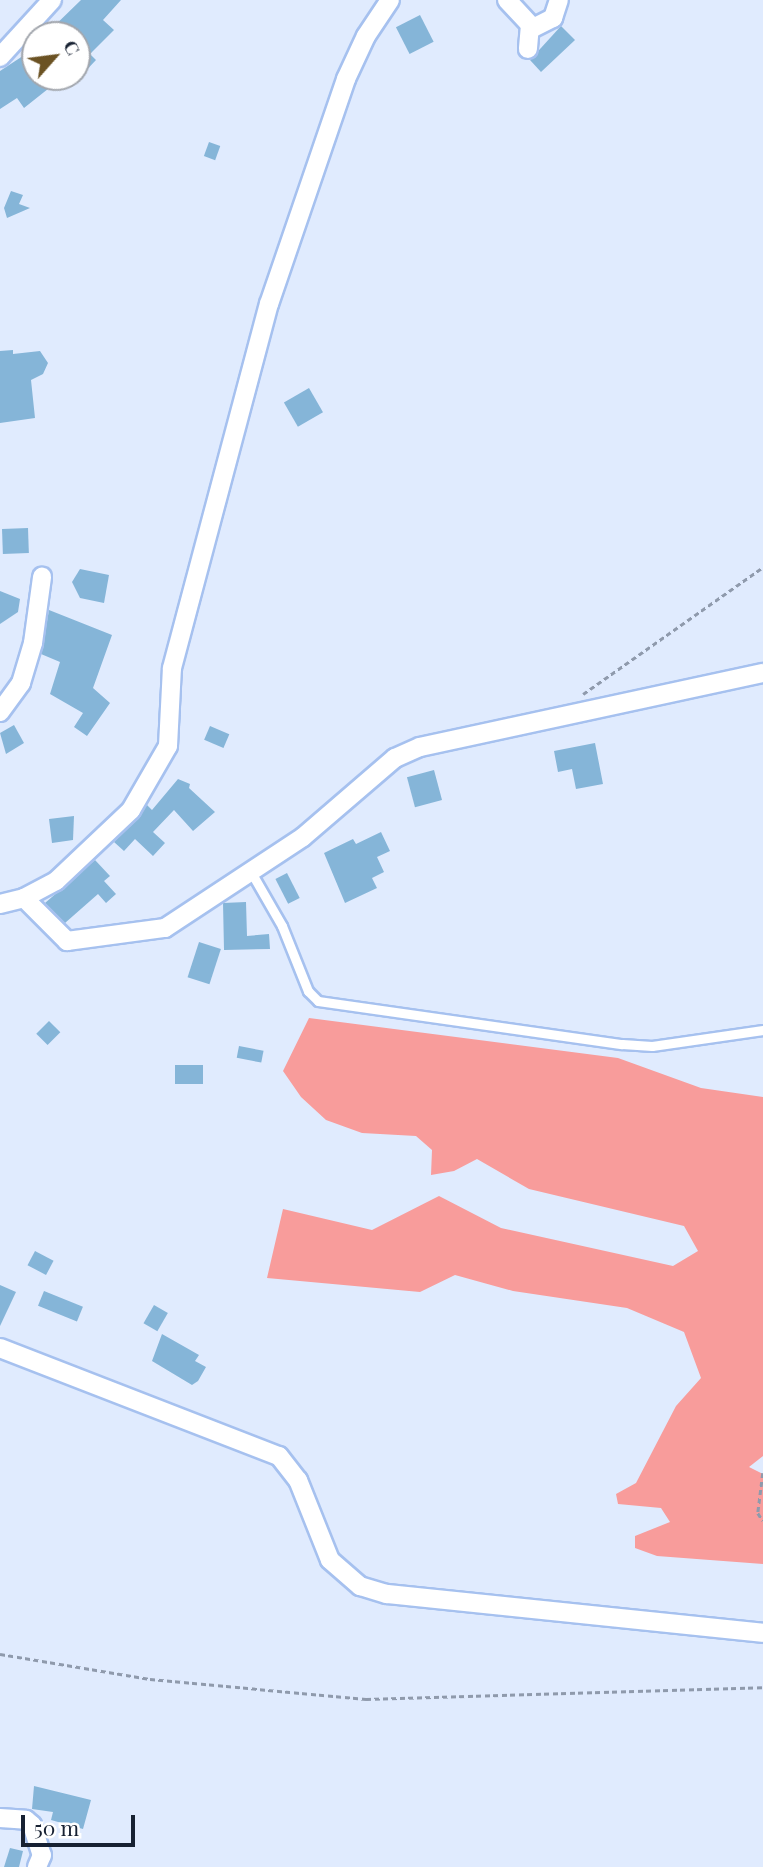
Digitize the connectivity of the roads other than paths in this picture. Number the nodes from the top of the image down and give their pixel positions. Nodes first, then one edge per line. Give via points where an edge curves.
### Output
1 (52, 0) edge
2 (390, 0) edge
3 (559, 0) edge
4 (516, 3) edge
5 (531, 29) junction
6 (528, 49) dead end
7 (0, 57) edge
8 (42, 577) dead end
9 (763, 673) edge
10 (0, 712) edge
11 (251, 872) junction
12 (24, 898) junction
13 (0, 904) edge
14 (763, 1030) edge
15 (0, 1348) edge
16 (763, 1633) edge
17 (0, 1818) edge
18 (37, 1867) edge

1 - 7 street
2 - 12 street via 346,79 269,304 172,668 168,746 131,810 56,881
3 - 5 street via 553,18
4 - 5 street
5 - 6 street
8 - 10 street via 21,683
9 - 11 street via 420,747 395,758 303,837
11 - 12 street via 165,928 90,940 67,941
11 - 14 lane via 282,926 308,992 318,1001 622,1044 663,1045
12 - 13 street
15 - 16 street via 279,1457 298,1480 330,1560 360,1586 387,1594
17 - 18 street via 26,1820 32,1825 42,1855

